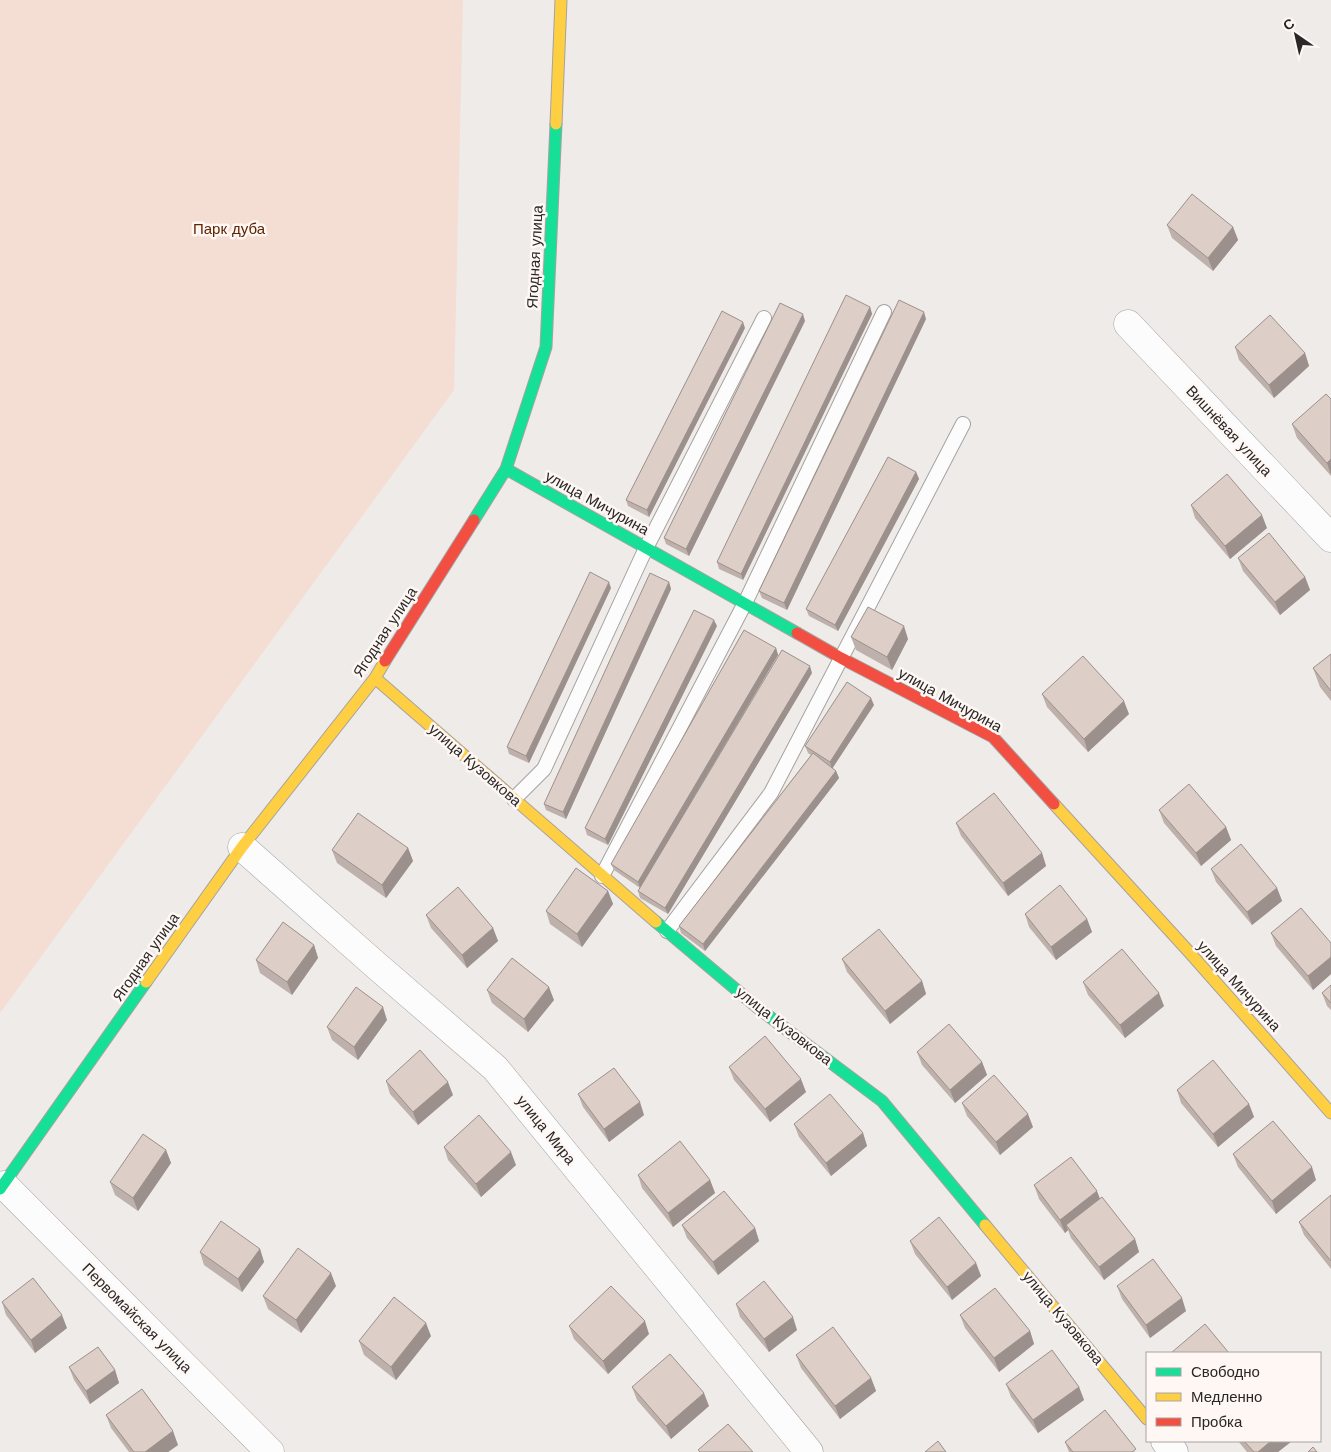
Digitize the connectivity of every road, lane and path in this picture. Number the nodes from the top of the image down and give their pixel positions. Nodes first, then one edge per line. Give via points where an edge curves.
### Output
1 (561, 0) edge
2 (884, 312) dead end
3 (764, 318) dead end
4 (1128, 324) dead end
5 (963, 424) dead end
6 (506, 469) junction
7 (1331, 538) edge
8 (646, 548) junction
9 (744, 603) junction
10 (841, 658) junction
11 (375, 678) junction
12 (514, 799) junction
13 (242, 847) junction
14 (602, 876) junction
15 (667, 932) junction
16 (1331, 1113) edge
17 (2, 1187) edge
18 (1146, 1418) edge
19 (1166, 1442) edge
20 (270, 1452) edge
21 (809, 1452) edge
22 (1174, 1452) edge

1 - 6 street, Ягодная улица via 546,347
2 - 9 lane
3 - 8 lane
4 - 7 street, Вишнёвая улица
5 - 10 lane
6 - 8 street, улица Мичурина
6 - 11 street, Ягодная улица
8 - 9 street, улица Мичурина
8 - 12 lane via 544,769
9 - 10 street, улица Мичурина
9 - 14 lane
10 - 15 lane via 771,793
10 - 16 street, улица Мичурина via 993,737
11 - 12 street, улица Кузовкова
11 - 13 street, Ягодная улица
12 - 14 street, улица Кузовкова
13 - 17 street, Ягодная улица
13 - 21 street, улица Мира via 495,1068
14 - 15 street, улица Кузовкова
15 - 18 street, улица Кузовкова via 758,1008 882,1100
17 - 20 street, Первомайская улица
19 - 22 street

